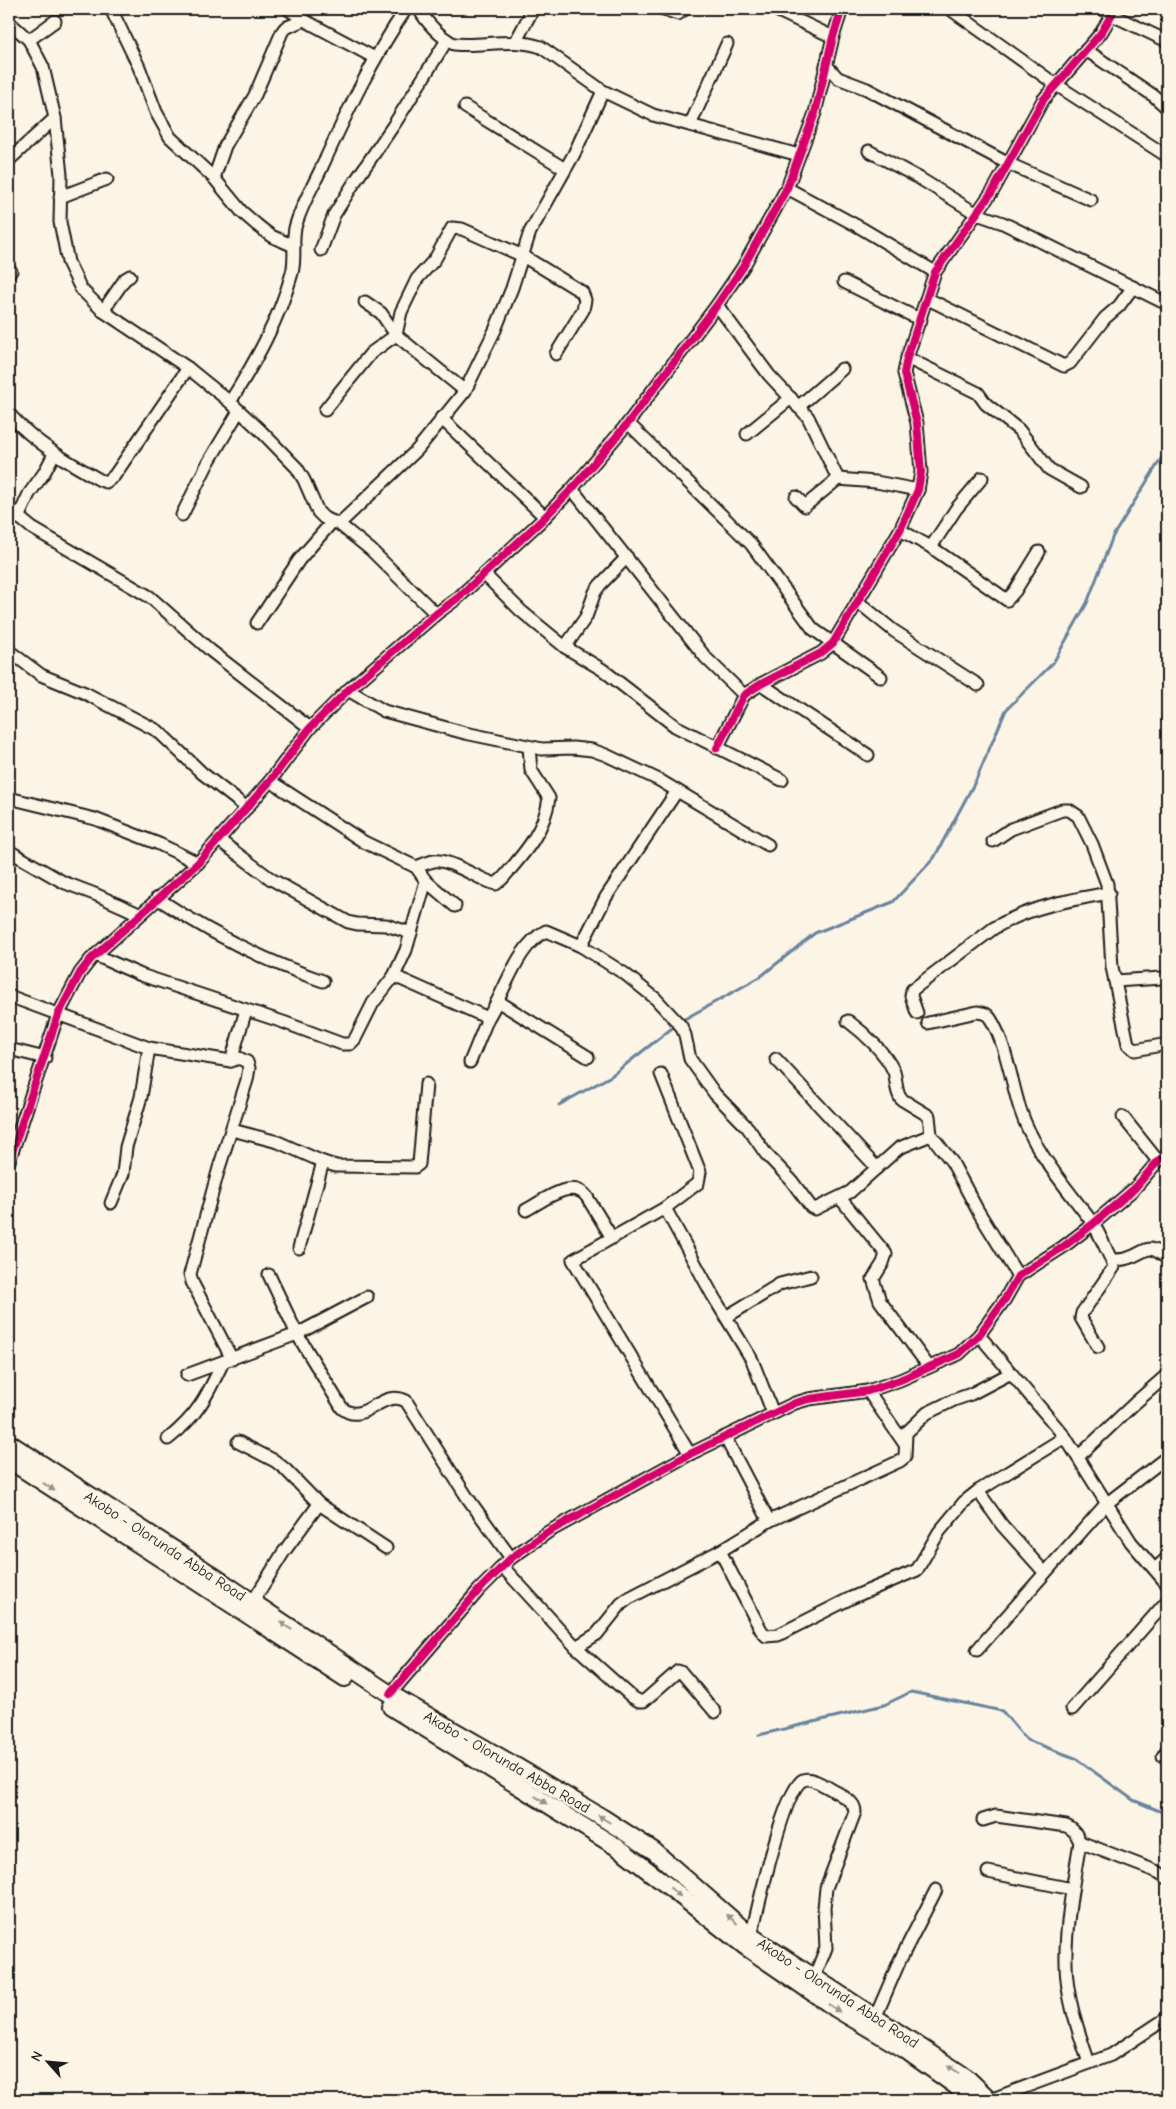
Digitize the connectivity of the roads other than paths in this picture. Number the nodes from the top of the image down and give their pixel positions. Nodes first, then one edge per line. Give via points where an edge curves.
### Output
1 (110, 9) edge
2 (288, 9) edge
3 (406, 9) edge
4 (419, 9) edge
5 (533, 9) edge
6 (663, 9) edge
7 (684, 9) edge
8 (774, 9) edge
9 (842, 9) edge
10 (950, 9) edge
11 (1110, 11) edge
12 (304, 20) junction
13 (55, 21) dead end
14 (9, 22) edge
15 (833, 37) junction
16 (29, 40) junction
17 (446, 40) junction
18 (516, 41) junction
19 (1167, 41) edge
20 (726, 44) dead end
21 (1086, 50) junction
22 (374, 58) junction
23 (826, 65) junction
24 (1055, 84) junction
25 (603, 91) junction
26 (465, 107) dead end
27 (1167, 108) edge
28 (55, 118) junction
29 (690, 125) junction
30 (868, 151) dead end
31 (799, 155) junction
32 (1167, 156) edge
33 (9, 160) edge
34 (1007, 163) junction
35 (565, 170) junction
36 (214, 178) junction
37 (107, 179) dead end
38 (787, 188) junction
39 (60, 197) junction
40 (1091, 200) dead end
41 (977, 214) junction
42 (294, 246) junction
43 (321, 250) dead end
44 (523, 256) junction
45 (935, 272) junction
46 (130, 276) dead end
47 (844, 282) dead end
48 (1133, 287) junction
49 (928, 299) junction
50 (365, 302) dead end
51 (1167, 304) edge
52 (717, 305) junction
53 (103, 311) junction
54 (921, 320) junction
55 (396, 335) junction
56 (556, 354) dead end
57 (907, 358) junction
58 (188, 368) junction
59 (842, 369) dead end
60 (465, 391) junction
61 (230, 402) junction
62 (794, 402) junction
63 (239, 410) junction
64 (325, 410) dead end
65 (9, 414) edge
66 (441, 418) junction
67 (628, 423) junction
68 (747, 434) dead end
69 (54, 454) junction
70 (838, 478) junction
71 (982, 478) dead end
72 (1081, 487) dead end
73 (572, 489) junction
74 (918, 490) junction
75 (796, 497) dead end
76 (9, 509) edge
77 (182, 515) dead end
78 (545, 517) junction
79 (18, 518) junction
80 (335, 523) junction
81 (900, 530) junction
82 (931, 547) junction
83 (1040, 552) dead end
84 (627, 557) junction
85 (484, 574) junction
86 (858, 602) junction
87 (436, 614) junction
88 (257, 622) dead end
89 (833, 643) junction
90 (565, 647) junction
91 (9, 651) edge
92 (881, 677) dead end
93 (761, 684) junction
94 (978, 685) dead end
95 (348, 690) junction
96 (744, 695) junction
97 (310, 728) junction
98 (529, 747) junction
99 (717, 748) junction
100 (868, 755) dead end
101 (782, 780) dead end
102 (270, 782) junction
103 (677, 791) junction
104 (9, 798) edge
105 (247, 808) junction
106 (219, 840) junction
107 (993, 841) dead end
108 (768, 845) dead end
109 (9, 851) edge
110 (198, 863) junction
111 (416, 867) junction
112 (426, 881) junction
113 (1109, 893) junction
114 (157, 898) junction
115 (455, 906) dead end
116 (138, 914) junction
117 (411, 932) junction
118 (581, 946) junction
119 (95, 955) junction
120 (394, 976) junction
121 (1162, 978) dead end
122 (323, 981) dead end
123 (1115, 981) junction
124 (9, 996) edge
125 (499, 1002) junction
126 (246, 1010) junction
127 (917, 1013) dead end
128 (58, 1015) junction
129 (488, 1018) junction
130 (848, 1021) dead end
131 (928, 1023) dead end
132 (1167, 1044) edge
133 (149, 1048) junction
134 (9, 1049) edge
135 (588, 1057) dead end
136 (44, 1058) junction
137 (776, 1059) dead end
138 (230, 1061) junction
139 (470, 1062) dead end
140 (660, 1074) dead end
141 (426, 1084) dead end
142 (1123, 1117) dead end
143 (232, 1130) junction
144 (931, 1135) junction
145 (1162, 1158) edge
146 (9, 1161) edge
147 (323, 1162) junction
148 (878, 1168) junction
149 (840, 1198) junction
150 (111, 1204) dead end
151 (665, 1208) junction
152 (526, 1210) dead end
153 (1093, 1224) junction
154 (612, 1238) junction
155 (298, 1248) dead end
156 (1167, 1259) edge
157 (1111, 1260) junction
158 (269, 1275) dead end
159 (811, 1276) dead end
160 (1018, 1276) junction
161 (367, 1297) dead end
162 (726, 1317) junction
163 (296, 1334) junction
164 (979, 1335) junction
165 (1098, 1348) dead end
166 (227, 1360) junction
167 (929, 1368) junction
168 (1010, 1373) junction
169 (187, 1375) dead end
170 (1167, 1375) edge
171 (868, 1391) junction
172 (773, 1414) junction
173 (725, 1437) junction
174 (1066, 1437) junction
175 (168, 1439) dead end
176 (238, 1442) dead end
177 (9, 1443) edge
178 (904, 1443) junction
179 (690, 1454) junction
180 (1167, 1457) edge
181 (1078, 1458) junction
182 (9, 1460) edge
183 (978, 1491) junction
184 (319, 1504) junction
185 (1106, 1504) junction
186 (769, 1521) junction
187 (386, 1548) dead end
188 (720, 1551) junction
189 (511, 1558) junction
190 (1167, 1558) edge
191 (502, 1566) junction
192 (1155, 1569) junction
193 (1045, 1573) junction
194 (1167, 1584) edge
195 (1167, 1601) edge
196 (252, 1603) junction
197 (576, 1647) junction
198 (977, 1650) dead end
199 (390, 1694) junction
200 (1072, 1709) dead end
201 (715, 1712) dead end
202 (577, 1813) junction
203 (983, 1820) dead end
204 (1080, 1842) junction
205 (988, 1872) dead end
206 (1167, 1878) edge
207 (1072, 1888) junction
208 (936, 1890) dead end
209 (751, 1936) junction
210 (814, 1978) junction
211 (875, 2018) junction
212 (1167, 2018) edge
213 (1088, 2063) junction
214 (969, 2100) edge
215 (990, 2100) edge

1 - 36 street via 137,62 163,127 180,148
2 - 12 street
3 - 22 street
4 - 17 street
5 - 18 street
6 - 7 street via 678,14
8 - 15 street
9 - 15 street
10 - 24 street
11 - 19 street
11 - 21 street via 1101,33
12 - 22 street
12 - 36 street via 282,32 255,95 225,146
13 - 16 street
14 - 16 street
15 - 23 street
16 - 28 street via 43,67
17 - 18 street via 462,44
17 - 43 street via 339,207
18 - 25 street via 541,47
20 - 29 street
21 - 24 street
21 - 27 street
22 - 42 street via 301,212 295,228
23 - 31 street via 815,113
23 - 34 street via 838,78 867,89
24 - 32 street
24 - 34 street via 1042,100
25 - 29 street via 653,114
25 - 35 street
26 - 35 street
28 - 33 street
28 - 39 street
29 - 31 street
30 - 41 street via 920,178
31 - 38 street
34 - 40 street
34 - 41 street
35 - 44 street via 530,232
36 - 42 street via 257,225 271,236
37 - 39 street
38 - 45 street
38 - 52 street via 743,267
39 - 53 street via 60,222 68,262 81,289
41 - 45 street
41 - 48 street via 1003,223
42 - 61 street via 293,268 282,301 254,363
44 - 55 street via 462,229 452,228 435,259 418,279 402,312
44 - 56 street via 574,286 582,292 585,300
44 - 60 street via 495,330
45 - 49 street
46 - 53 street
47 - 54 street
48 - 49 street via 1070,363 1064,366
48 - 51 street
49 - 54 street
50 - 55 street via 381,312
52 - 62 street via 769,375
52 - 67 street
53 - 58 street
54 - 57 street
55 - 60 street
55 - 64 street via 371,353
57 - 72 street via 978,393 986,404 1019,430 1049,469
57 - 74 street via 904,373 917,423 922,472
58 - 61 street
58 - 69 street via 114,476 106,482
59 - 62 street
60 - 66 street
61 - 63 street
62 - 68 street
62 - 70 street via 814,427
63 - 77 street
63 - 80 street via 297,468 318,512
65 - 69 street via 22,429
66 - 78 street
66 - 80 street via 417,450
67 - 73 street
67 - 89 street via 750,544 813,629
69 - 79 street
70 - 74 street
70 - 75 street via 805,506
71 - 82 street
73 - 78 street
73 - 84 street
74 - 81 street
76 - 79 street
78 - 85 street
79 - 97 street via 150,597 212,651
80 - 87 street via 371,550
80 - 88 street via 299,560
81 - 82 street
81 - 86 street
82 - 83 street via 1007,600
84 - 90 street via 595,592 586,617
84 - 96 street via 706,658
85 - 87 street
85 - 90 street via 521,611
86 - 89 street
86 - 94 street via 894,631
87 - 95 street
89 - 92 street
89 - 93 street via 821,653
90 - 99 street via 603,670 675,726
91 - 105 street via 41,675 85,693 158,731 202,773
93 - 96 street
93 - 100 street
95 - 97 street
95 - 98 street via 384,711 403,717
96 - 99 street
97 - 102 street
98 - 103 street via 592,750 629,764
98 - 111 street via 531,770 549,798 547,813 532,843 502,879 496,884 488,882 436,860
99 - 101 street
102 - 105 street
102 - 111 street via 364,842
103 - 108 street
103 - 118 street via 606,897
104 - 110 street via 95,819
105 - 106 street
106 - 110 street
106 - 117 street via 272,879 348,922 386,925
107 - 113 street via 1022,824 1062,810 1073,812 1092,844
109 - 116 street via 62,882
110 - 114 street
111 - 112 street
112 - 115 street
112 - 117 street
113 - 123 street
113 - 127 street via 1048,905 994,928 912,990
114 - 116 street
114 - 122 street via 227,939
116 - 119 street
117 - 120 street
118 - 125 street via 546,931 537,935 519,959
118 - 149 street via 649,992 674,1019 686,1035 690,1060 811,1207 819,1208
119 - 126 street via 141,975
119 - 128 street via 80,973
120 - 126 street via 373,1002 350,1044
120 - 129 street
121 - 123 street
123 - 132 street via 1131,1048 1136,1050
124 - 128 street
125 - 129 street
125 - 135 street
126 - 138 street
128 - 133 street
128 - 136 street
129 - 139 street
130 - 144 street via 870,1039 894,1072 901,1099 929,1116
131 - 153 street via 977,1012 990,1018 1029,1130 1064,1186
133 - 138 street
133 - 150 street via 141,1097 126,1147 124,1174
134 - 136 street
136 - 146 street
137 - 148 street
138 - 143 street via 239,1058 247,1062 249,1068
140 - 151 street via 700,1172 698,1183
141 - 147 street via 419,1164 415,1167 336,1166
142 - 145 street
143 - 147 street via 278,1142
143 - 166 street via 190,1274
144 - 148 street via 899,1148
144 - 160 street via 952,1162
145 - 153 street via 1135,1188
147 - 155 street
148 - 149 street via 860,1186
149 - 167 street via 886,1254 873,1279 880,1301
151 - 154 street
151 - 162 street
152 - 154 street via 568,1188 577,1188 587,1197
153 - 157 street
153 - 160 street
154 - 179 street via 573,1260
156 - 157 street via 1149,1249 1127,1259
157 - 165 street via 1114,1266 1081,1318
158 - 163 street
159 - 162 street via 780,1284
160 - 164 street
161 - 163 street
162 - 172 street via 752,1360
163 - 166 street
163 - 189 street via 348,1414 356,1415 391,1397 406,1401 467,1497
164 - 167 street via 959,1354
164 - 168 street
166 - 169 street
166 - 175 street via 197,1412
167 - 171 street
168 - 174 street
168 - 178 street via 928,1413 906,1433
170 - 181 street
171 - 172 street via 809,1399
171 - 178 street
172 - 173 street
173 - 179 street
173 - 186 street
174 - 181 street
174 - 183 street
176 - 184 street via 285,1468
177 - 196 main road, Akobo - Olorunda Abba Road
178 - 186 street via 905,1457 900,1461
179 - 189 street via 548,1532
180 - 185 street
181 - 185 street
182 -> 202 main road, Akobo - Olorunda Abba Road via 383,1703
183 - 188 street via 947,1521 917,1570 772,1637 761,1630
183 - 193 street via 1002,1525
184 - 187 street
184 - 196 street
185 - 192 street via 1142,1556
185 - 193 street
186 - 188 street
188 - 197 street via 629,1598 597,1634
189 - 191 street
190 - 192 street
191 - 197 street
191 - 199 street
192 - 194 street
193 - 198 street
195 - 200 street
199 -> 196 main road, Akobo - Olorunda Abba Road
197 - 201 street via 639,1701 644,1702 678,1671
199 - 202 main road, Akobo - Olorunda Abba Road via 512,1764
209 -> 202 main road, Akobo - Olorunda Abba Road via 654,1852
202 -> 214 main road, Akobo - Olorunda Abba Road via 754,1952 835,2008 904,2049 956,2086
203 - 204 street via 996,1816 1066,1826 1072,1829
204 - 206 street
204 - 207 street
205 - 207 street
207 - 213 street via 1066,1962 1070,1998
208 - 211 street
209 - 210 main road, Akobo - Olorunda Abba Road
209 - 210 street via 781,1820 794,1788 808,1779 834,1791 852,1803 855,1812 826,1888 826,1948
210 - 211 main road, Akobo - Olorunda Abba Road
215 -> 211 main road, Akobo - Olorunda Abba Road via 966,2077
212 - 213 street via 1110,2056
213 - 215 street

